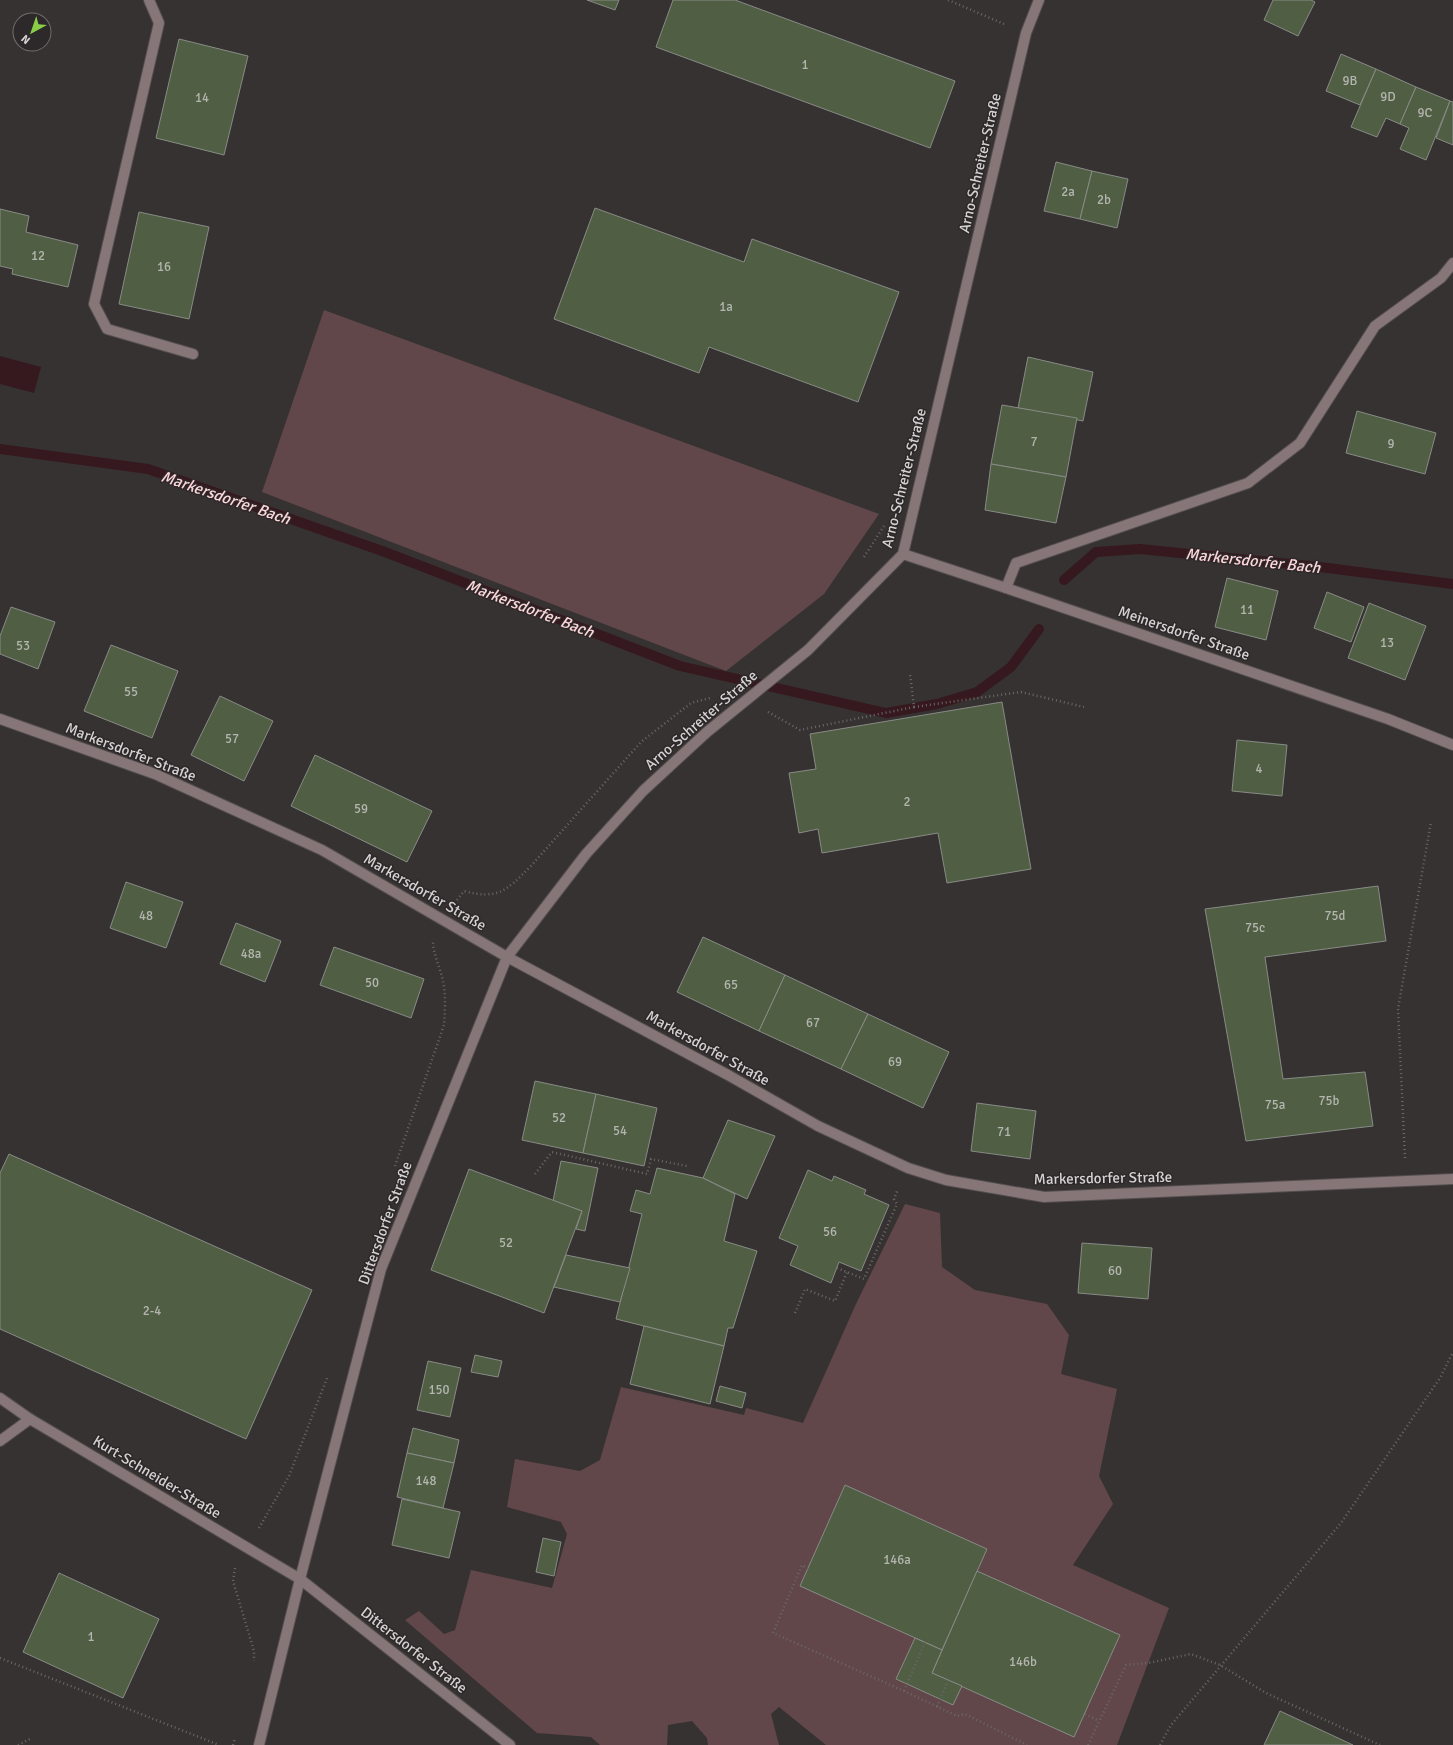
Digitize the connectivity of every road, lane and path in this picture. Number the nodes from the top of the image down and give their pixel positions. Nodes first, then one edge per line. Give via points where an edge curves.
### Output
1 (149, 0) edge
2 (948, 0) edge
3 (1039, 0) edge
4 (1026, 33) junction
5 (1453, 263) edge
6 (193, 354) dead end
7 (884, 526) dead end
8 (903, 554) junction
9 (863, 559) dead end
10 (1006, 588) junction
11 (910, 674) dead end
12 (748, 698) junction
13 (914, 707) junction
14 (1084, 707) dead end
15 (0, 719) edge
16 (1453, 744) edge
17 (1431, 822) dead end
18 (507, 956) junction
19 (687, 1166) dead end
20 (535, 1174) dead end
21 (1453, 1179) edge
22 (1406, 1182) junction
23 (898, 1189) dead end
24 (837, 1268) dead end
25 (847, 1272) junction
26 (795, 1313) dead end
27 (1453, 1352) edge
28 (0, 1398) edge
29 (30, 1419) junction
30 (0, 1441) edge
31 (808, 1569) dead end
32 (300, 1579) junction
33 (925, 1642) dead end
34 (0, 1658) edge
35 (1220, 1665) junction
36 (948, 1680) dead end
37 (904, 1691) junction
38 (937, 1707) junction
39 (1085, 1714) dead end
40 (1099, 1721) junction
41 (30, 1739) dead end
42 (18, 1745) edge
43 (220, 1745) edge
44 (259, 1745) edge
45 (510, 1745) edge
46 (1027, 1745) edge
47 (1088, 1745) edge
48 (1160, 1745) edge
49 (1380, 1745) edge

1 - 6 street via 159,23 94,304 107,329
2 - 4 path
3 - 4 street, Arno-Schreiter-Straße
4 - 8 street, Arno-Schreiter-Straße
5 - 10 street via 1441,278 1375,326 1300,443 1248,483 1016,563
7 - 9 path
8 - 10 street, Meinersdorfer Straße
8 - 12 street, Arno-Schreiter-Straße via 808,650
10 - 16 street, Meinersdorfer Straße via 1388,719
11 - 13 path
12 - 13 path via 800,730
12 - 18 street, Arno-Schreiter-Straße via 643,791 586,854
13 - 14 path via 1021,692
15 - 18 street, Markersdorfer Straße via 155,774 322,850
17 - 22 path via 1398,1009
18 - 22 street, Markersdorfer Straße via 818,1126 908,1168 946,1180 1044,1198
18 - 32 street, Dittersdorfer Straße via 381,1268
19 - 20 path via 651,1158 647,1174 552,1152
21 - 22 street, Markersdorfer Straße
23 - 25 path via 894,1198 896,1204 864,1279
24 - 25 path
25 - 26 path via 835,1301 805,1289
27 - 35 path via 1440,1378 1341,1523
28 - 29 street, Kurt-Schneider-Straße
29 - 30 street
29 - 32 street, Kurt-Schneider-Straße
31 - 37 path via 802,1566 773,1633
32 - 44 street, Dittersdorfer Straße
32 - 45 street, Dittersdorfer Straße
33 - 37 path
34 - 43 path
35 - 40 path via 1190,1654 1126,1665
35 - 48 path via 1171,1725
35 - 49 path via 1266,1692
36 - 38 path
37 - 38 path
38 - 46 path via 958,1716 965,1714
39 - 40 path
40 - 47 path
41 - 42 path

